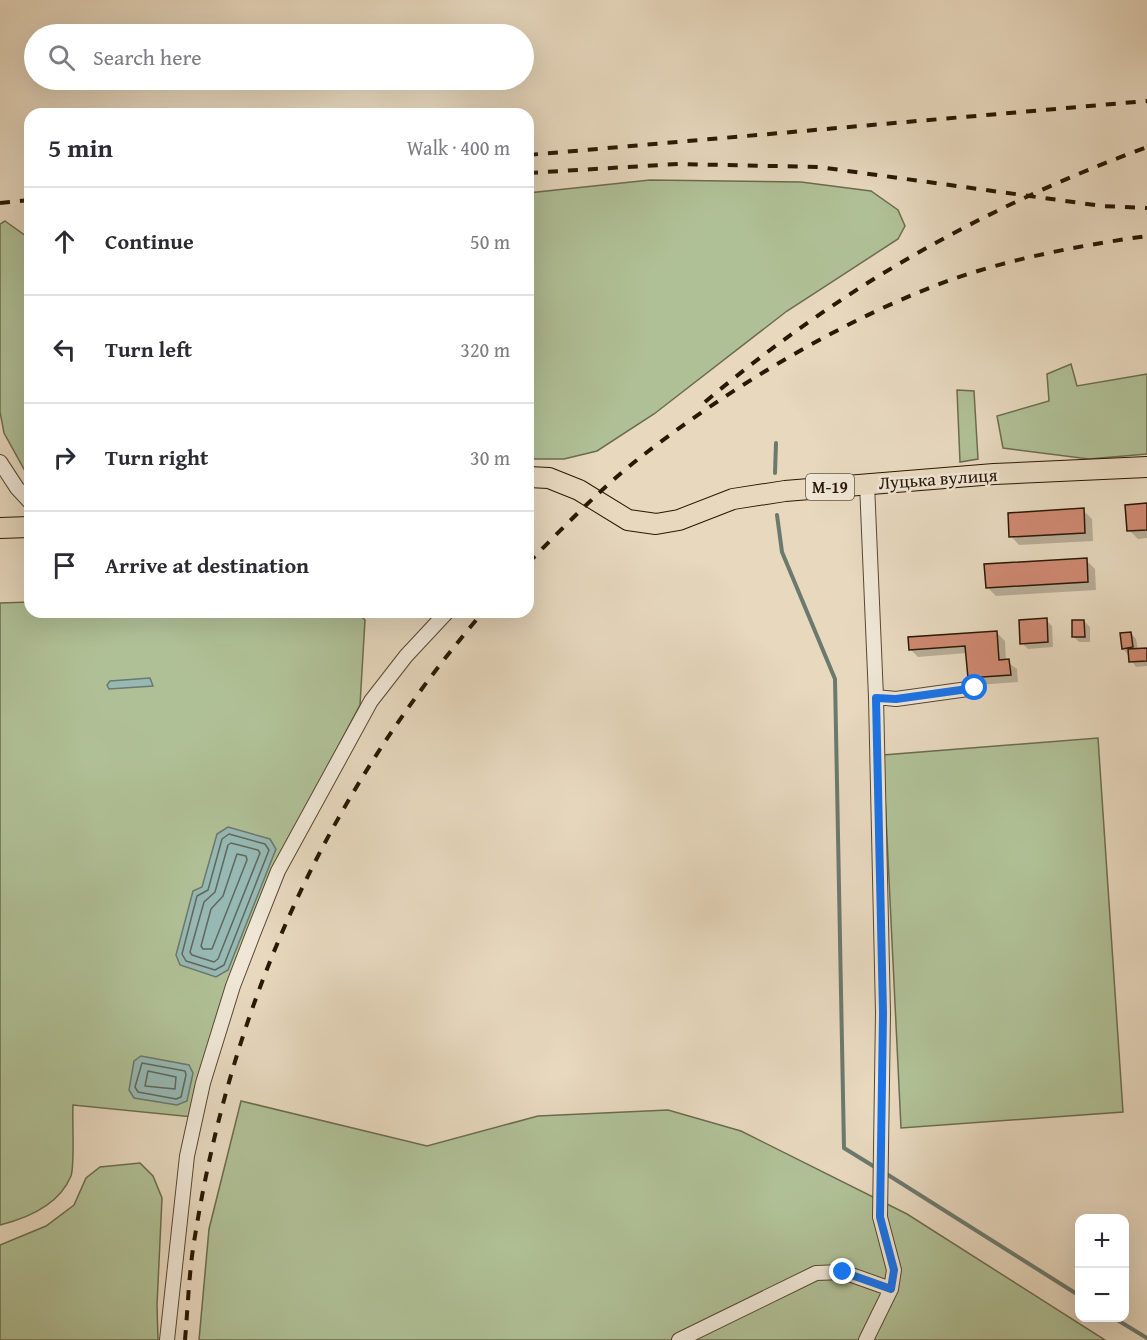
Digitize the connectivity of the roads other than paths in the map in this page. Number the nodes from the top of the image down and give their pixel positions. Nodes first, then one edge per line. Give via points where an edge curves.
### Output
1 (0, 462) edge
2 (1147, 467) edge
3 (534, 477) edge
4 (867, 484) junction
5 (24, 496) edge
6 (24, 527) edge
7 (0, 528) edge
8 (441, 618) edge
9 (975, 688) dead end
10 (876, 698) junction
11 (891, 1289) junction
12 (167, 1340) edge
13 (679, 1340) edge
14 (866, 1340) edge

1 - 5 street
2 - 4 highway, Луцька вулиця / М-19
3 - 4 highway, Луцька вулиця / М-19 via 549,478 579,490 628,520 656,524 679,520 733,499
4 - 10 street
6 - 7 highway
8 - 12 street via 371,701 278,871 249,944 204,1083 187,1156
9 - 10 street via 896,699
10 - 11 street via 883,1013 880,1217 894,1270
11 - 13 street via 843,1272 816,1273
11 - 14 street

